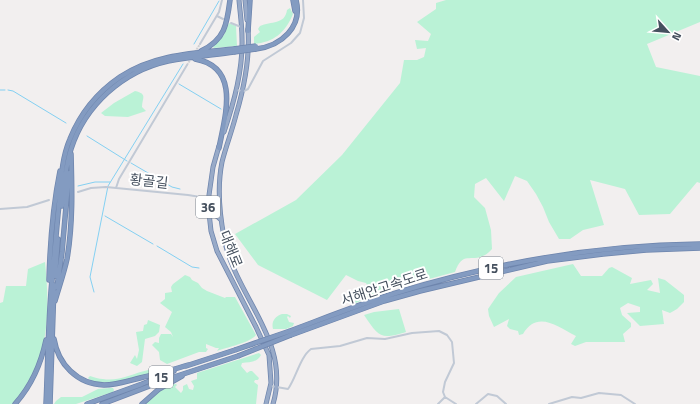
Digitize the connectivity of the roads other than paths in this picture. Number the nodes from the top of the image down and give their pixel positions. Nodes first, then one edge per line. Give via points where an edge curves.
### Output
1 (222, 0) edge
2 (230, 0) edge
3 (239, 0) edge
4 (246, 0) edge
5 (250, 0) edge
6 (294, 0) edge
7 (303, 0) edge
8 (217, 16) junction
9 (223, 19) dead end
10 (231, 23) dead end
11 (242, 28) junction
12 (248, 32) junction
13 (200, 44) tunnel mouth
14 (234, 50) junction
15 (195, 53) junction
16 (189, 58) junction
17 (187, 65) tunnel mouth
18 (236, 90) junction
19 (242, 91) junction
20 (69, 148) junction
21 (219, 148) junction
22 (211, 177) junction
23 (220, 177) junction
24 (116, 188) junction
25 (78, 192) dead end
26 (208, 199) junction
27 (50, 200) dead end
28 (219, 200) junction
29 (0, 209) edge
30 (209, 218) junction
31 (221, 220) junction
32 (700, 244) edge
33 (700, 248) edge
34 (54, 303) junction
35 (50, 328) junction
36 (291, 333) junction
37 (188, 365) junction
38 (190, 372) junction
39 (271, 386) junction
40 (276, 387) junction
41 (445, 397) junction
42 (16, 404) edge
43 (46, 404) edge
44 (50, 404) edge
45 (87, 404) edge
46 (102, 404) edge
47 (142, 404) edge
48 (266, 404) edge
49 (273, 404) edge
50 (438, 404) edge
51 (456, 404) edge
52 (476, 404) edge
53 (506, 404) edge
54 (549, 404) edge
55 (635, 404) edge

1 - 8 street
2 - 15 highway via 227,23 222,35 210,46
3 - 11 highway, 대해로 / 36
4 - 12 highway, 대해로 / 36
5 - 12 highway
6 - 14 highway, bridge via 294,15 286,32 273,42 256,48
7 - 19 street via 304,18 300,33 291,43 263,61 248,89
8 - 9 street
8 - 13 street
10 - 11 street
11 - 18 highway, 대해로 / 36
12 - 19 highway, 대해로 / 36 via 247,66
14 - 15 highway
14 - 16 highway
15 - 20 highway via 152,61 117,80 88,107 75,129
16 - 20 highway via 144,69 119,83 94,107
16 - 21 highway via 213,66 220,72 225,84 226,103
17 - 24 street
18 - 19 street
18 - 21 highway, 대해로 / 36
19 - 23 highway, 대해로 / 36
20 - 34 highway
20 - 34 highway via 72,200 68,249
20 - 35 highway via 60,190
21 - 22 highway, 대해로 / 36
22 - 23 highway via 215,180
22 - 26 highway, 대해로 / 36
23 - 28 highway, 대해로 / 36
24 - 25 street, 황골길 via 91,188
24 - 26 street, 황골길
26 - 28 street, 황골길
26 - 30 highway, 대해로 / 36
27 - 29 street via 26,207
28 - 31 highway, 대해로 / 36
30 - 31 highway via 215,215
30 - 39 highway, 대해로 / 36 via 217,251 267,349
31 - 40 highway, 대해로 / 36 via 232,266 272,347 276,361
32 - 36 highway, 서해안고속도로 / 15 via 612,249 503,266 396,293
33 - 36 highway, 서해안고속도로 / 15 via 646,250 547,261 420,290
34 - 35 highway
35 - 37 highway via 56,352 63,364 73,374 95,384 118,384
35 - 42 highway via 34,377
35 - 43 highway
35 - 44 highway
36 - 37 highway, 서해안고속도로 / 15, bridge
36 - 38 highway, 서해안고속도로 / 15, bridge via 238,356
37 - 45 highway, 서해안고속도로 / 15
38 - 46 highway, 서해안고속도로 / 15
38 - 47 highway via 159,389
39 - 40 street
39 - 48 highway, 대해로 / 36
40 - 41 street via 288,389 304,356 311,349 340,346 367,338 385,339 439,331 447,334 452,342 454,364 445,382
40 - 49 highway, 대해로 / 36
41 - 50 street
41 - 51 street
52 - 53 street via 488,394 497,396
54 - 55 street via 599,393 621,395

